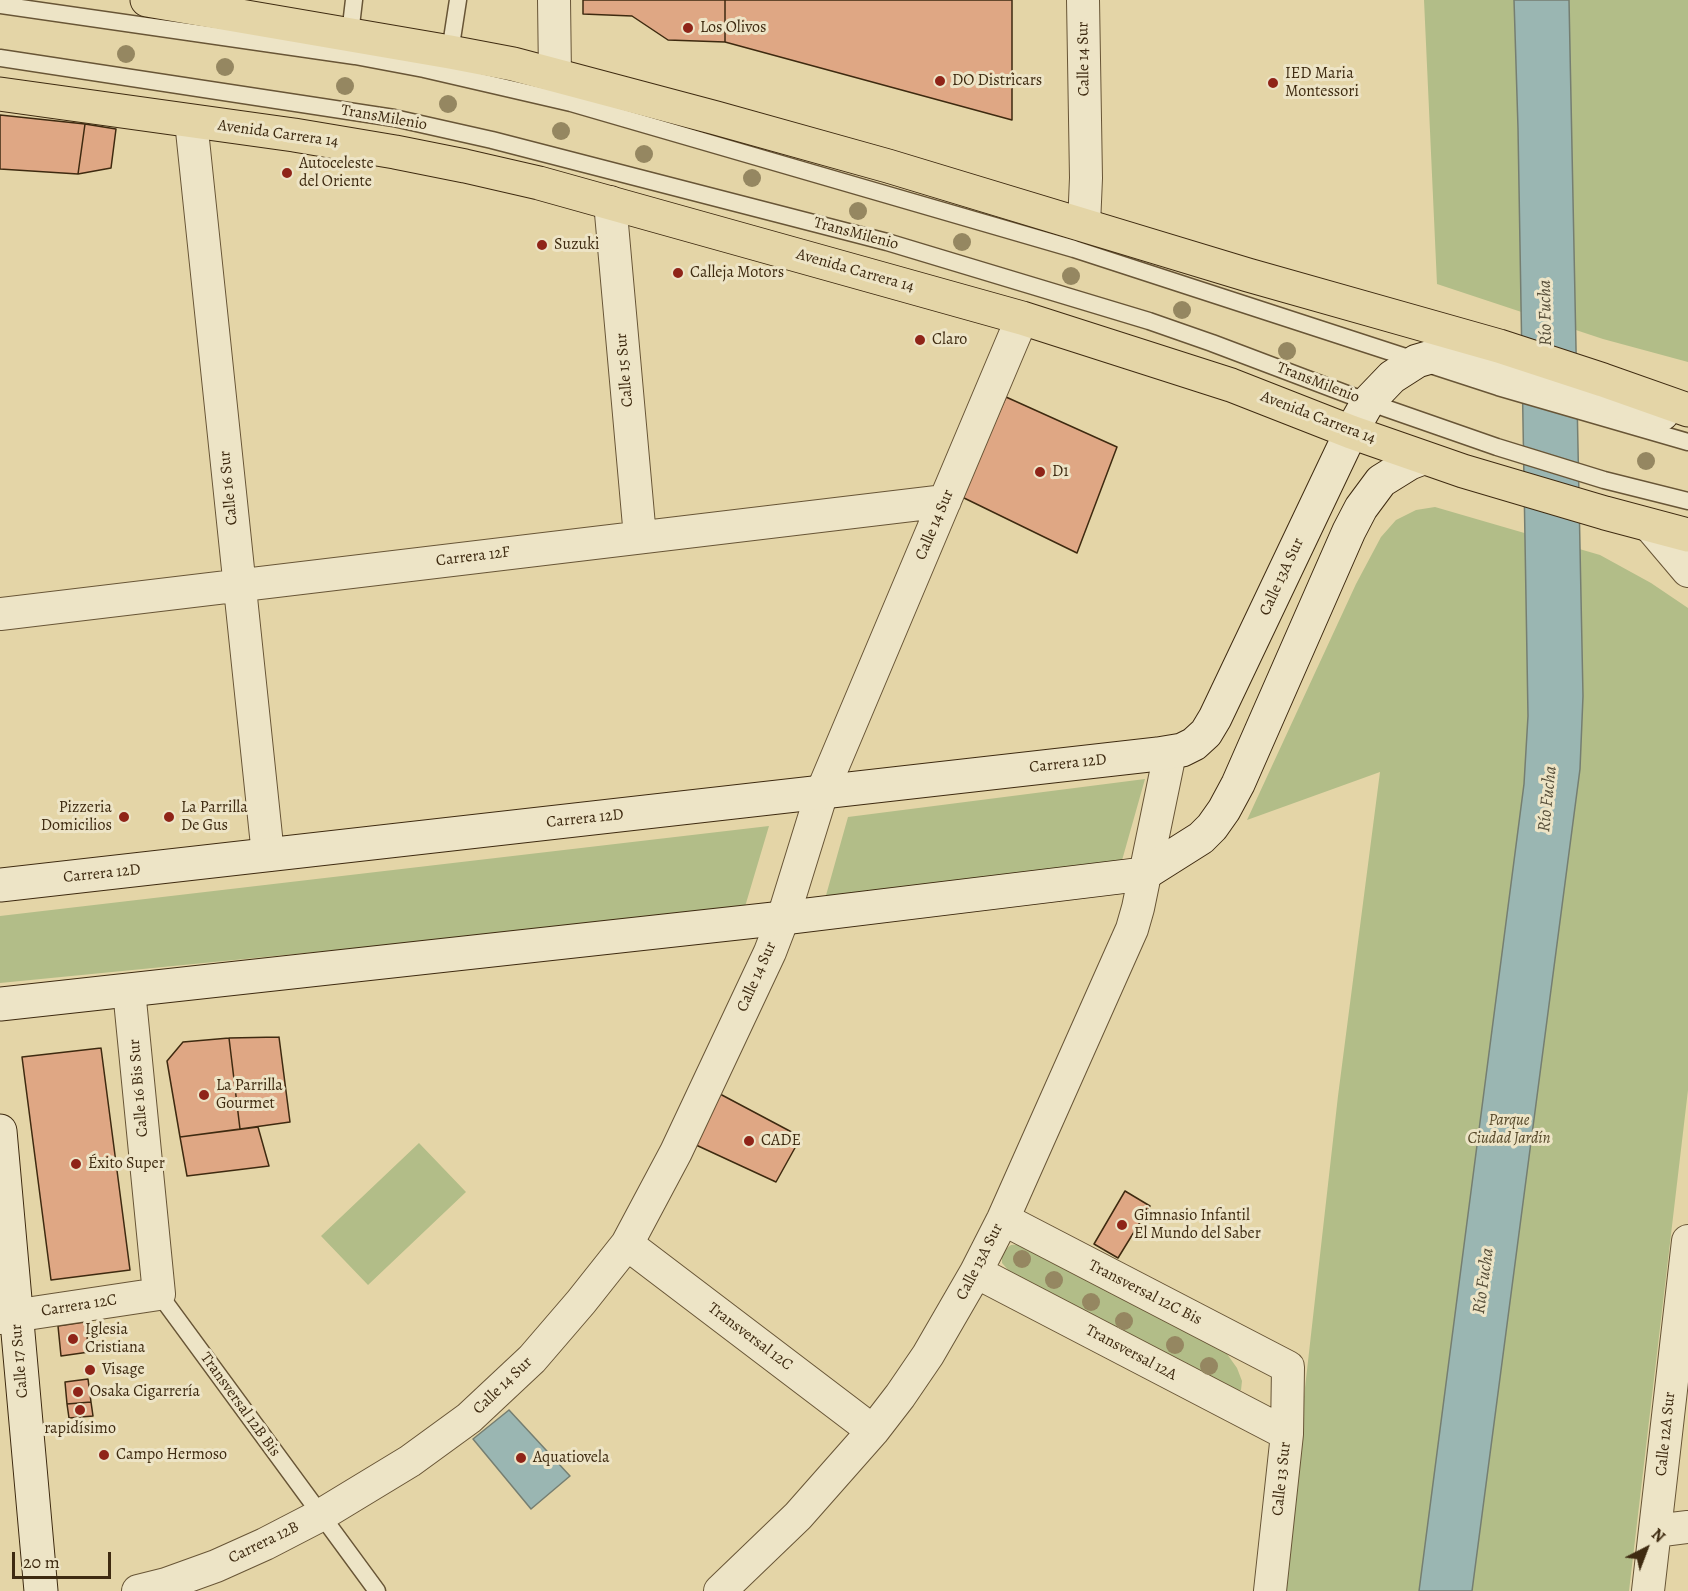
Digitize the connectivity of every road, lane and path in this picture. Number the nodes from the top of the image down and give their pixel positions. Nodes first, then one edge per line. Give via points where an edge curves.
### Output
1 (147, 0) edge
2 (354, 0) edge
3 (458, 0) edge
4 (554, 0) edge
5 (1083, 0) edge
6 (0, 5) edge
7 (265, 10) edge
8 (350, 34) junction
9 (450, 52) junction
10 (0, 58) edge
11 (555, 75) junction
12 (0, 94) edge
13 (191, 121) junction
14 (610, 202) junction
15 (1084, 225) junction
16 (1022, 318) junction
17 (1416, 361) junction
18 (1497, 367) junction
19 (1602, 398) junction
20 (1368, 402) junction
21 (1688, 410) edge
22 (1688, 421) edge
23 (1351, 432) junction
24 (1688, 442) edge
25 (1423, 458) junction
26 (945, 501) junction
27 (1688, 501) edge
28 (1648, 525) junction
29 (1688, 535) edge
30 (640, 537) junction
31 (1688, 571) edge
32 (240, 585) junction
33 (0, 614) edge
34 (1170, 753) junction
35 (822, 792) junction
36 (268, 855) junction
37 (1144, 874) junction
38 (0, 885) edge
39 (783, 918) junction
40 (129, 990) junction
41 (0, 1004) edge
42 (0, 1131) edge
43 (1003, 1219) junction
44 (627, 1244) junction
45 (1687, 1250) edge
46 (976, 1272) junction
47 (159, 1294) junction
48 (8, 1317) edge
49 (1288, 1367) joint
50 (873, 1431) junction
51 (1287, 1434) junction
52 (321, 1515) junction
53 (1688, 1527) edge
54 (1655, 1531) junction
55 (40, 1591) edge
56 (138, 1591) edge
57 (377, 1591) edge
58 (720, 1591) edge
59 (1270, 1591) edge
60 (1648, 1591) edge

1 - 7 main road
2 - 8 lane
3 - 9 lane
4 - 11 street
5 - 15 street, Calle 14 Sur
6 - 17 lane via 366,58 571,103 1062,246
7 - 8 main road
8 - 9 main road
9 - 11 main road
10 - 20 lane, TransMilenio via 394,118 492,140 887,242 1149,321
11 - 15 main road via 888,166
12 - 13 main road, Avenida Carrera 14
13 - 14 main road, Avenida Carrera 14 via 407,154
13 - 32 street, Calle 16 Sur
14 - 16 main road, Avenida Carrera 14
14 - 30 street, Calle 15 Sur
15 - 18 main road via 1259,278
16 - 23 main road, Avenida Carrera 14 via 1231,385
16 - 26 street, Calle 14 Sur
17 - 18 street, Calle 13A Sur via 1441,354
17 - 20 street, Calle 13A Sur via 1392,377
18 - 19 main road
19 - 21 main road
19 - 22 street
19 - 24 lane
20 - 23 street, Calle 13A Sur
20 - 27 lane, TransMilenio via 1497,447
23 - 25 main road, Avenida Carrera 14
23 - 34 street, Calle 13A Sur via 1215,718 1194,744
25 - 28 main road, Avenida Carrera 14
25 - 37 street via 1381,481 1361,508 1224,810 1201,838
26 - 30 street, Carrera 12F
26 - 35 street, Calle 14 Sur
28 - 29 main road, Avenida Carrera 14
28 - 31 street
30 - 32 street, Carrera 12F
32 - 33 street, Carrera 12F
32 - 36 street, Calle 16 Sur
34 - 35 street, Carrera 12D
34 - 37 street, Calle 13A Sur
35 - 36 street, Carrera 12D
35 - 39 street, Calle 14 Sur
36 - 38 street, Carrera 12D
37 - 39 street
37 - 43 street, Calle 13A Sur via 1126,945
39 - 40 street
39 - 44 street, Calle 14 Sur via 676,1152
40 - 41 street
40 - 47 street, Calle 16 Bis Sur
42 - 48 street, Calle 17 Sur
43 - 46 street, Calle 13A Sur
43 - 49 street, Transversal 12C Bis
44 - 50 street, Transversal 12C
44 - 52 street, Calle 14 Sur via 532,1359 469,1418 410,1461
45 - 54 street, Calle 12A Sur
46 - 50 street, Calle 13A Sur via 928,1355
46 - 51 street, Transversal 12A
47 - 48 street, Carrera 12C
47 - 52 lane, Transversal 12B Bis
48 - 55 street, Calle 17 Sur
49 - 51 street, Calle 13 Sur
50 - 58 street, Calle 13A Sur via 798,1516
51 - 59 street, Calle 13 Sur
52 - 56 street, Carrera 12B via 216,1566
52 - 57 lane, Transversal 12B Bis
53 - 54 street
54 - 60 street, Calle 12A Sur

